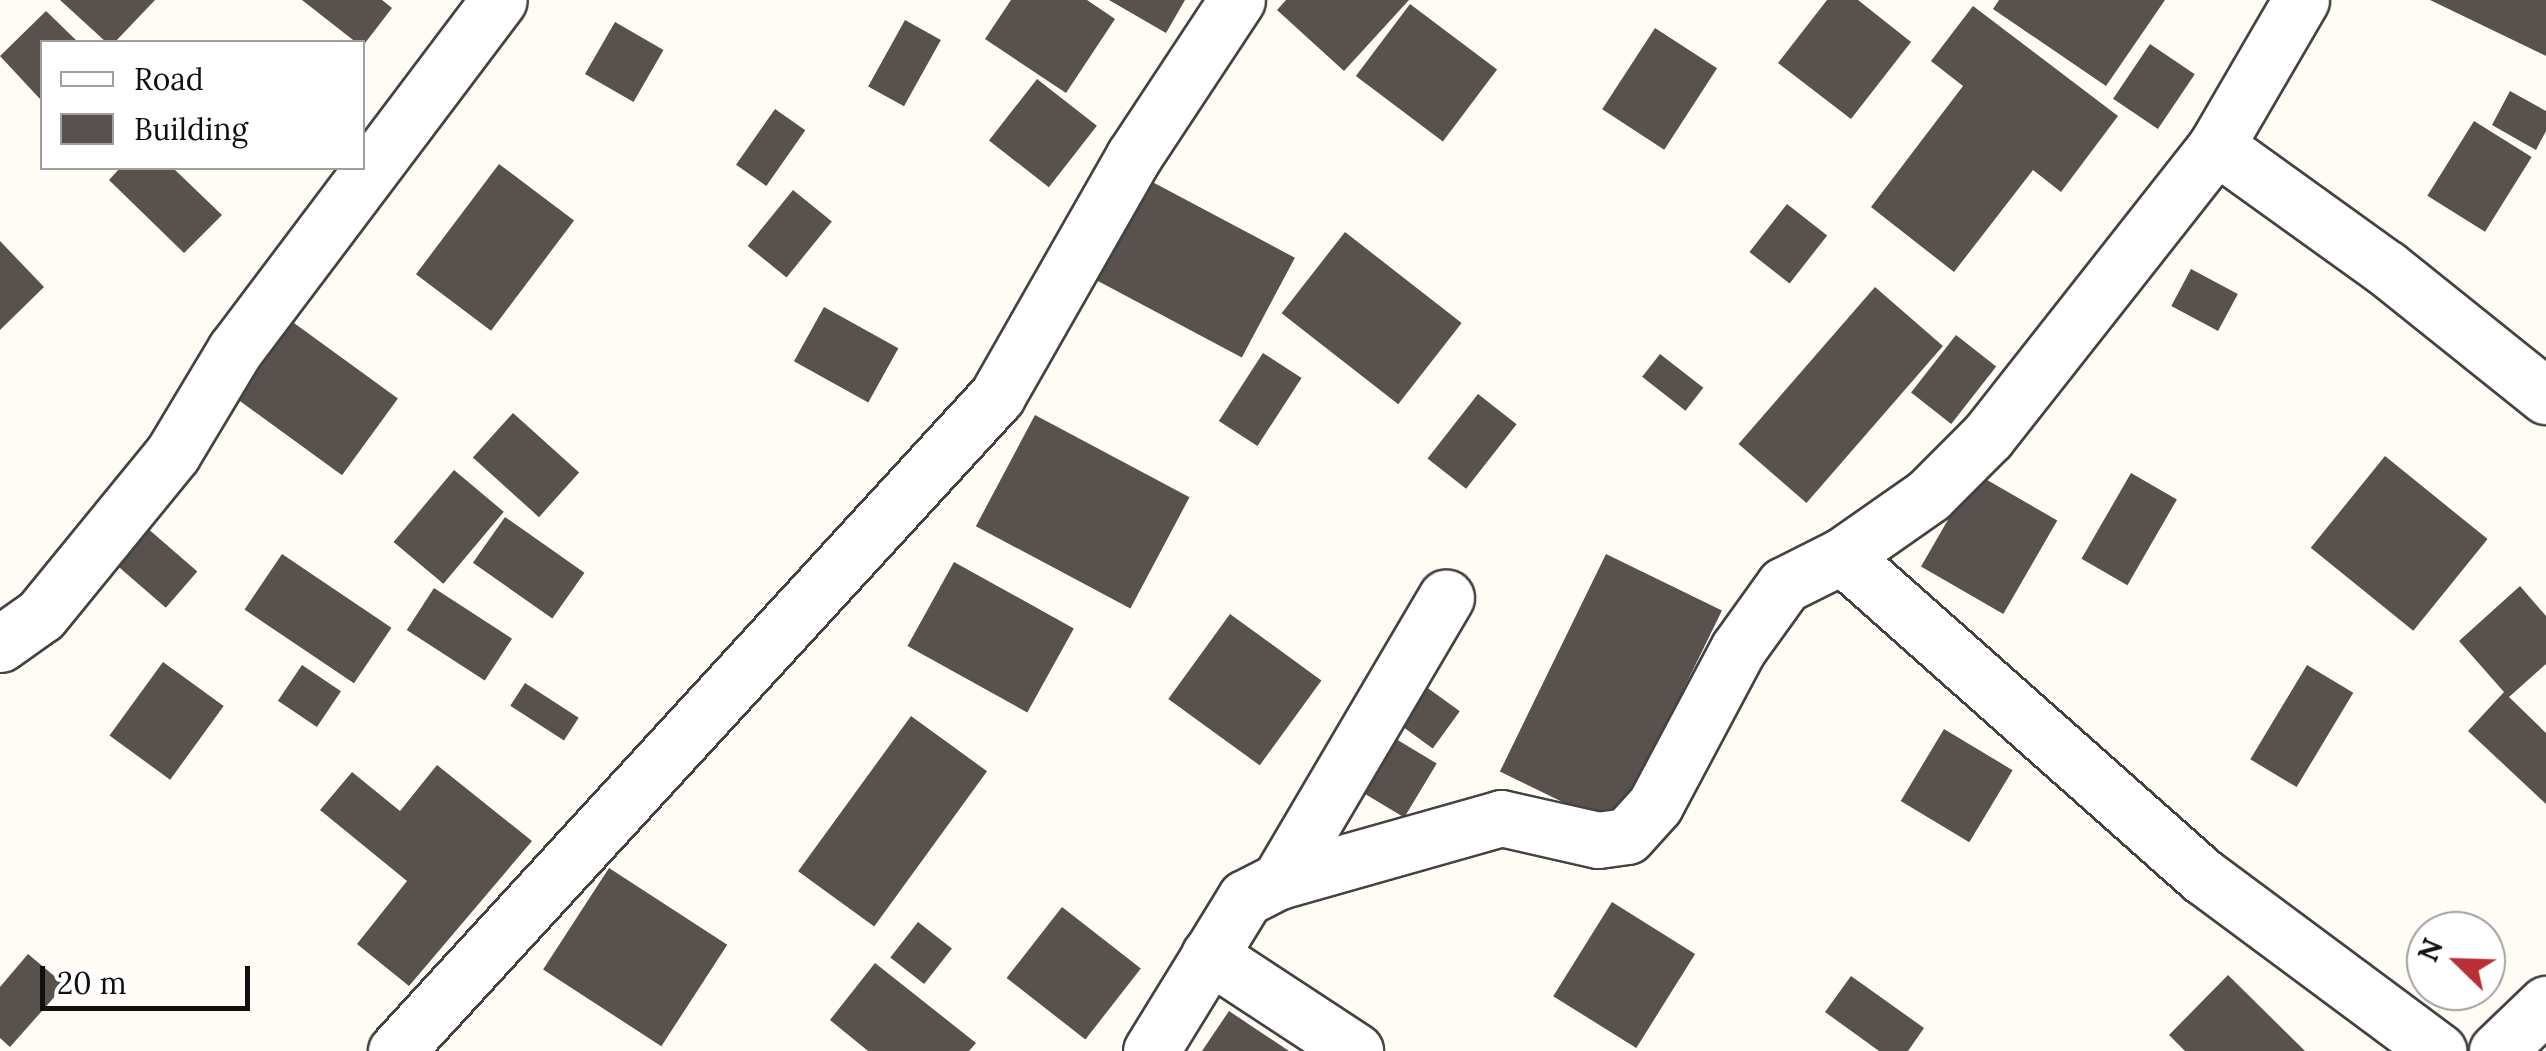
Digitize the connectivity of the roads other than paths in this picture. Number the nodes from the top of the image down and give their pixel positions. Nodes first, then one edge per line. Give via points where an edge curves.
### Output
1 (499, 0) edge
2 (1238, 0) edge
3 (2301, 0) edge
4 (2216, 146) junction
5 (2546, 396) edge
6 (1842, 556) junction
7 (1446, 596) dead end
8 (0, 644) edge
9 (1279, 881) junction
10 (1209, 955) junction
11 (2546, 1004) edge
12 (396, 1051) edge
13 (1152, 1051) edge
14 (1356, 1051) edge
15 (2438, 1051) edge
16 (2497, 1051) edge

1 - 8 street via 235,350 173,453 41,615
2 - 12 street via 1134,156 997,396
3 - 4 street
4 - 5 street via 2386,268
4 - 6 street via 1988,436 1929,494
6 - 9 street via 1784,585 1738,648 1655,804 1627,836 1598,840 1501,818
6 - 15 street via 2204,877
7 - 9 street
9 - 10 street via 1245,898
10 - 13 street
10 - 14 street
11 - 16 street

